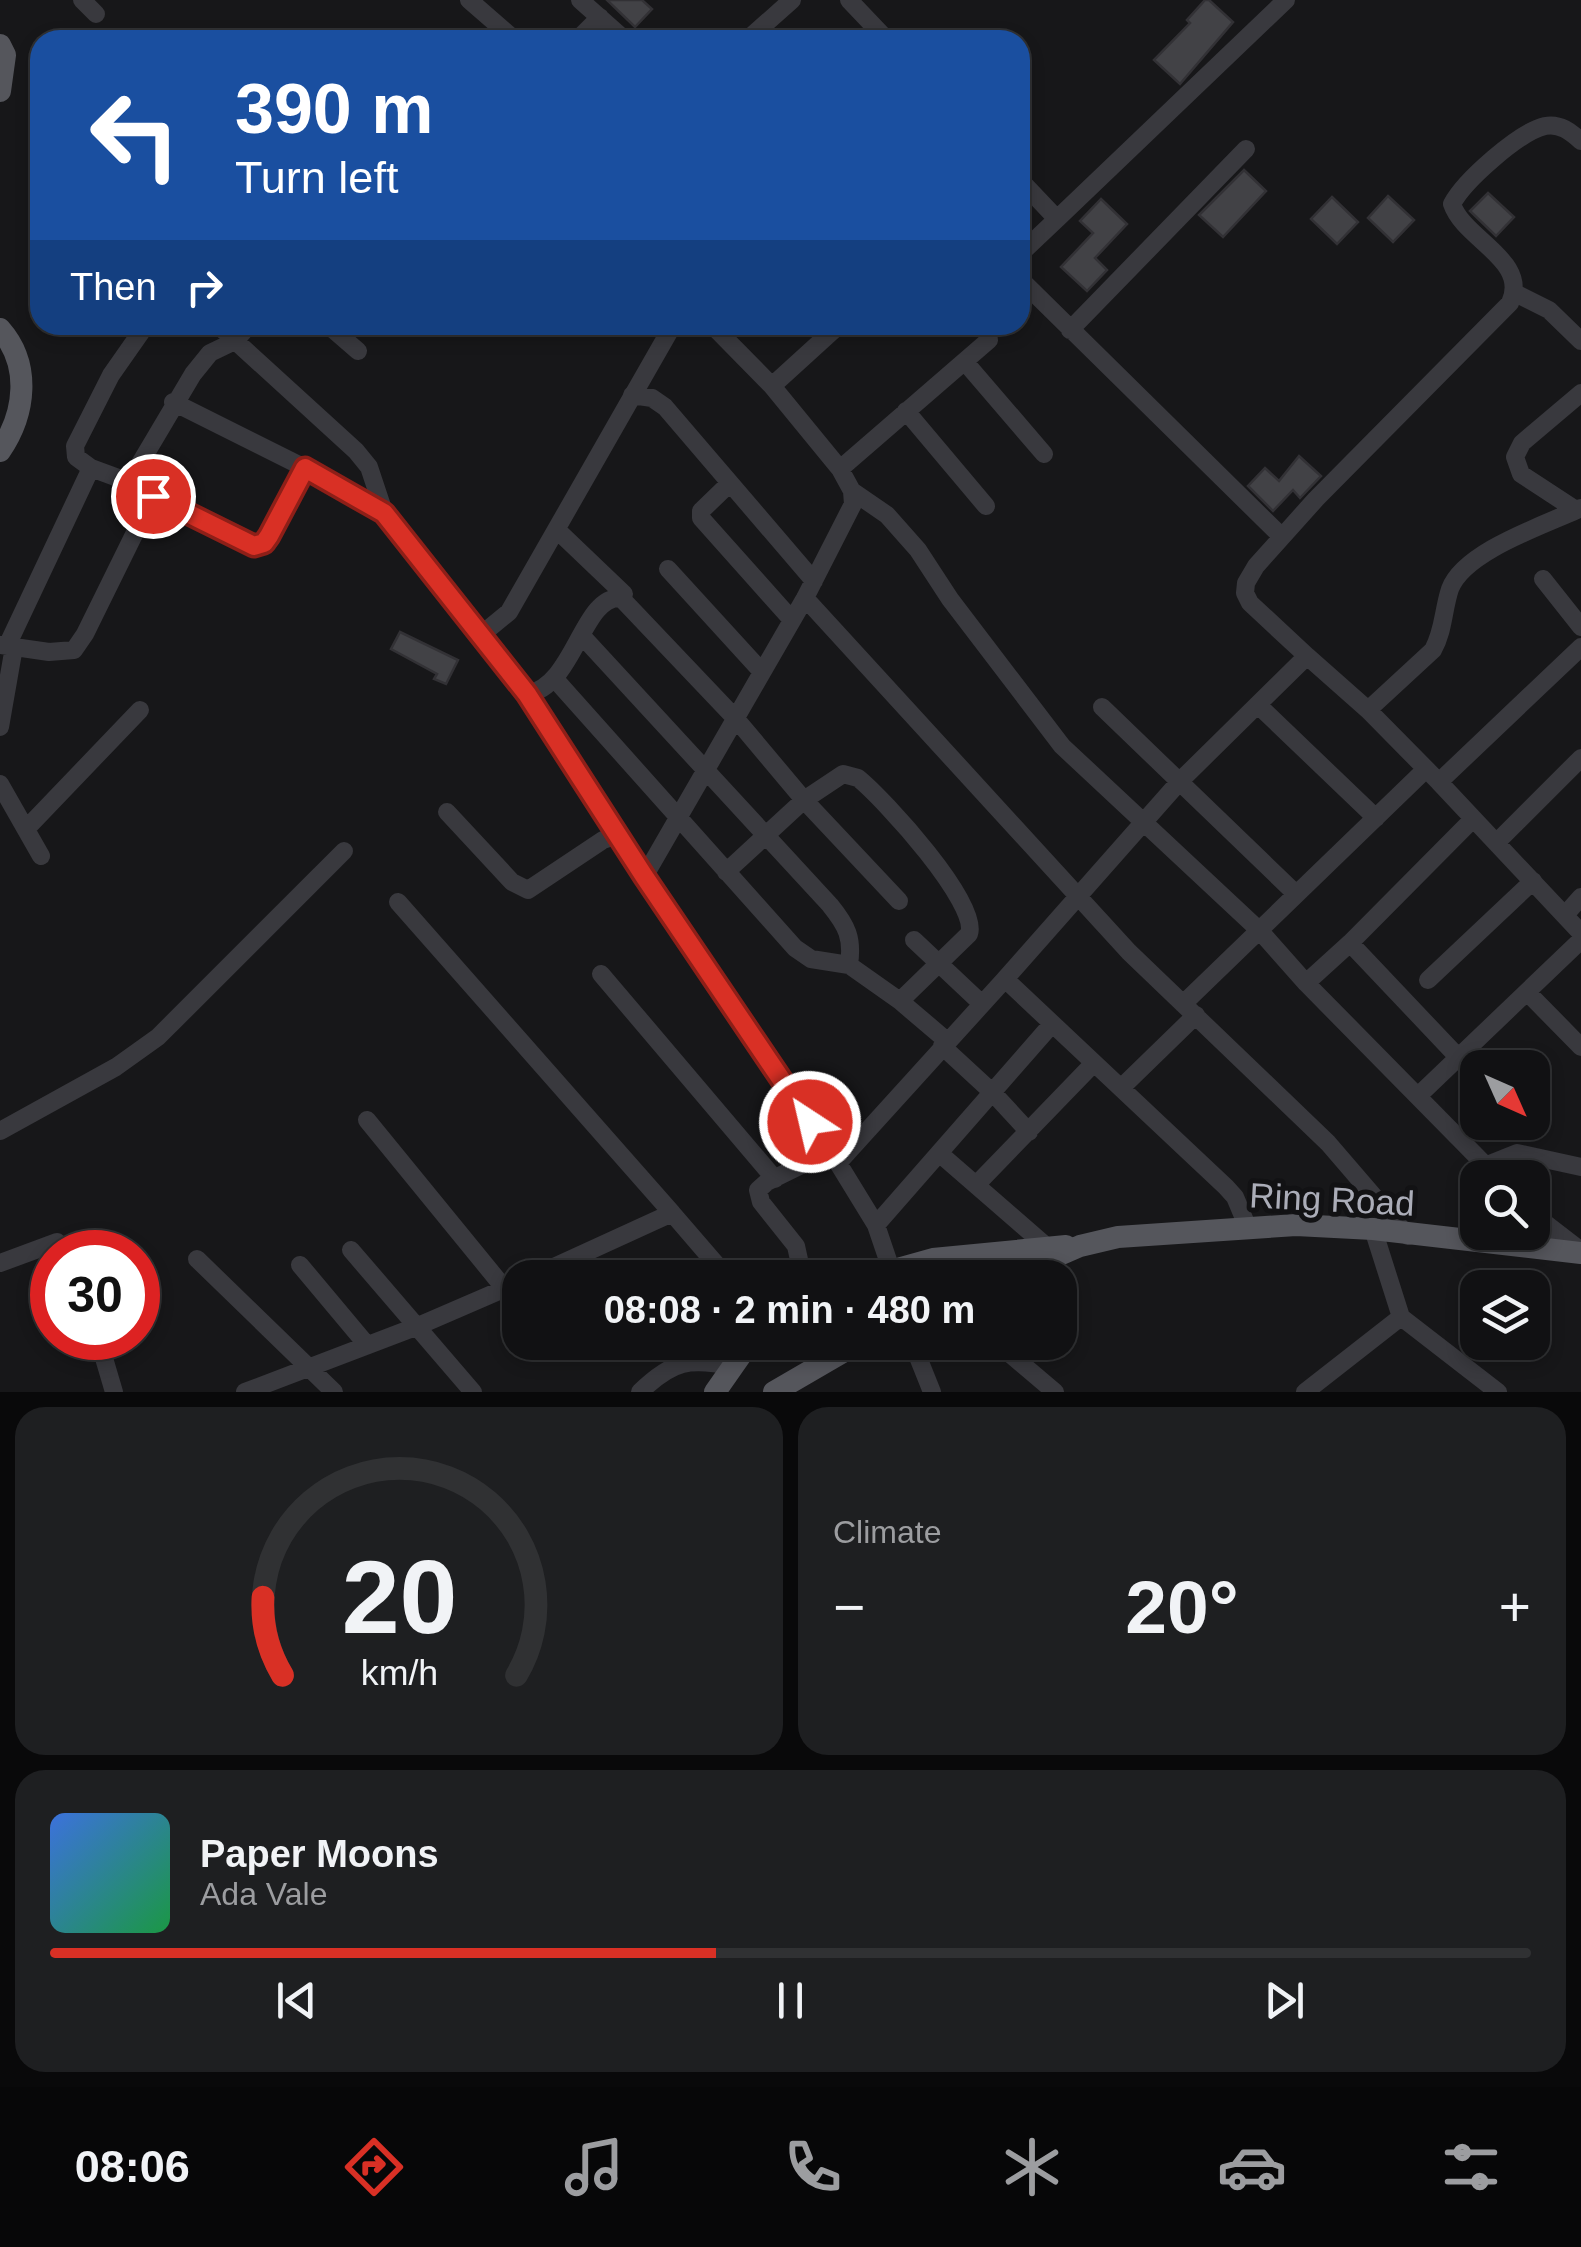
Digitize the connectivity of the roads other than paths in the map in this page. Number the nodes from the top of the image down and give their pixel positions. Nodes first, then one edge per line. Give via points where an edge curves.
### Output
1 (82, 0) edge
2 (469, 0) edge
3 (580, 0) edge
4 (792, 0) edge
5 (849, 0) edge
6 (1286, 0) edge
7 (96, 14) dead end
8 (600, 18) junction
9 (504, 30) edge
10 (588, 30) edge
11 (614, 30) edge
12 (758, 30) edge
13 (878, 30) edge
14 (0, 46) edge
15 (0, 91) edge
16 (1581, 142) edge
17 (1246, 149) dead end
18 (1030, 191) edge
19 (1057, 219) junction
20 (1030, 245) edge
21 (1030, 289) edge
22 (1515, 293) junction
23 (0, 329) edge
24 (1070, 330) junction
25 (139, 335) edge
26 (229, 335) edge
27 (241, 335) edge
28 (340, 335) edge
29 (667, 335) edge
30 (722, 335) edge
31 (827, 335) edge
32 (990, 340) dead end
33 (1581, 340) edge
34 (236, 342) junction
35 (358, 351) dead end
36 (964, 362) junction
37 (772, 386) junction
38 (1581, 393) edge
39 (632, 395) junction
40 (174, 402) junction
41 (906, 411) junction
42 (0, 451) edge
43 (1044, 454) dead end
44 (90, 468) junction
45 (305, 468) junction
46 (840, 469) junction
47 (129, 482) junction
48 (730, 483) junction
49 (852, 491) junction
50 (153, 496) junction
51 (986, 506) dead end
52 (1578, 509) edge
53 (384, 513) junction
54 (557, 530) junction
55 (1282, 536) junction
56 (668, 569) dead end
57 (1543, 579) dead end
58 (810, 590) junction
59 (624, 594) dead end
60 (792, 620) junction
61 (1581, 628) edge
62 (481, 635) junction
63 (583, 637) junction
64 (7, 646) edge
65 (1581, 647) edge
66 (1306, 656) junction
67 (762, 672) junction
68 (554, 678) junction
69 (527, 694) junction
70 (1258, 705) junction
71 (1102, 707) dead end
72 (140, 710) dead end
73 (1368, 710) junction
74 (736, 719) junction
75 (0, 727) edge
76 (1581, 758) edge
77 (706, 769) junction
78 (1432, 776) junction
79 (1180, 780) junction
80 (0, 784) edge
81 (804, 800) junction
82 (447, 812) dead end
83 (677, 818) junction
84 (1376, 818) junction
85 (1473, 820) junction
86 (1142, 822) junction
87 (26, 829) junction
88 (618, 835) junction
89 (767, 835) junction
90 (1496, 844) junction
91 (344, 852) dead end
92 (41, 856) dead end
93 (726, 872) junction
94 (644, 876) junction
95 (1533, 881) junction
96 (1296, 893) junction
97 (1078, 897) junction
98 (1581, 897) edge
99 (899, 901) dead end
100 (398, 902) dead end
101 (1565, 914) junction
102 (1260, 931) junction
103 (1581, 936) edge
104 (914, 940) dead end
105 (1350, 943) junction
106 (939, 962) junction
107 (849, 965) junction
108 (601, 974) dead end
109 (1005, 979) junction
110 (1428, 980) dead end
111 (1306, 983) junction
112 (1528, 993) junction
113 (900, 1000) junction
114 (982, 1004) junction
115 (1190, 1009) junction
116 (1052, 1024) junction
117 (944, 1043) junction
118 (1581, 1047) edge
119 (1458, 1056) junction
120 (1093, 1064) junction
121 (1122, 1087) junction
122 (993, 1093) junction
123 (1418, 1096) junction
124 (367, 1120) dead end
125 (0, 1131) edge
126 (1029, 1132) junction
127 (938, 1153) junction
128 (834, 1157) junction
129 (1481, 1160) edge
130 (1507, 1160) edge
131 (1581, 1166) edge
132 (775, 1179) junction
133 (977, 1184) junction
134 (672, 1214) junction
135 (876, 1225) junction
136 (1550, 1227) edge
137 (1248, 1228) junction
138 (1373, 1229) junction
139 (1408, 1236) junction
140 (1046, 1246) junction
141 (1080, 1246) junction
142 (351, 1250) dead end
143 (30, 1252) edge
144 (1581, 1252) edge
145 (196, 1258) dead end
146 (570, 1260) edge
147 (712, 1260) edge
148 (800, 1260) edge
149 (888, 1260) edge
150 (933, 1260) edge
151 (1048, 1260) edge
152 (0, 1263) edge
153 (300, 1265) dead end
154 (502, 1275) edge
155 (502, 1290) edge
156 (1401, 1317) junction
157 (418, 1326) junction
158 (368, 1346) junction
159 (105, 1360) edge
160 (737, 1360) edge
161 (829, 1360) edge
162 (919, 1360) edge
163 (1017, 1360) edge
164 (308, 1366) junction
165 (733, 1366) junction
166 (114, 1392) edge
167 (245, 1392) edge
168 (334, 1392) edge
169 (473, 1392) edge
170 (640, 1392) edge
171 (716, 1392) edge
172 (774, 1392) edge
173 (932, 1392) edge
174 (1054, 1392) edge
175 (1305, 1392) edge
176 (1498, 1392) edge

1 - 7 street
2 - 9 street
3 - 8 street
4 - 12 street
5 - 13 street
6 - 19 street
8 - 10 street
8 - 11 street
14 - 15 main road
16 - 22 street via 1558,126 1529,133 1452,204 1512,272
17 - 24 street
18 - 19 street
19 - 20 street
21 - 24 street
22 - 33 street via 1549,310
22 - 55 street
23 - 42 main road via 14,344 23,374 16,422
24 - 55 street
25 - 44 street via 75,446 76,457
26 - 34 street
27 - 34 street
28 - 35 street
29 - 39 street
30 - 37 street
31 - 37 street
32 - 36 street
34 - 40 street via 210,353
34 - 53 street via 356,451 369,467
36 - 41 street
36 - 43 street
37 - 46 street
38 - 52 street via 1522,442 1514,457 1521,474
39 - 48 street via 665,407
39 - 54 street
40 - 45 street
40 - 47 street
41 - 46 street
41 - 51 street
44 - 47 street
44 - 64 street
45 - 50 street via 260,546
45 - 53 street
46 - 49 street
47 - 50 street
48 - 58 street
48 - 60 street via 700,511 701,518
49 - 58 street via 854,504
49 - 86 street via 887,515 918,550 1062,746
50 - 64 street via 74,650
52 - 73 street via 1467,565 1451,588 1433,650
53 - 62 street
54 - 59 street
54 - 62 street via 509,612
55 - 66 street via 1256,566 1246,593
56 - 67 street
57 - 61 street
58 - 60 street
58 - 97 street
60 - 67 street
62 - 69 street
63 - 68 street
63 - 74 street via 598,606 621,598
63 - 77 street
64 - 75 street
65 - 78 street
66 - 70 street
66 - 73 street
67 - 74 street
68 - 69 street
68 - 83 street
69 - 88 street
70 - 79 street
70 - 84 street
71 - 79 street
72 - 87 street
73 - 78 street
74 - 77 street
74 - 81 street
76 - 90 street
77 - 83 street
77 - 89 street
78 - 84 street
78 - 85 street
79 - 86 street
79 - 96 street
80 - 87 street
81 - 89 street
81 - 99 street
81 - 106 street via 836,778 853,775 958,890 972,924
82 - 88 street via 512,882 528,890
83 - 93 street
83 - 94 street
84 - 96 street
85 - 90 street
85 - 105 street
86 - 97 street
86 - 102 street
87 - 92 street
88 - 94 street
89 - 93 street
89 - 107 street via 845,924 852,939
90 - 95 street
91 - 125 street via 158,1038
93 - 107 street via 803,954
94 - 128 street
95 - 101 street
95 - 110 street
96 - 102 street
97 - 109 street
97 - 115 street
98 - 101 street
100 - 134 street
101 - 103 street
102 - 111 street
102 - 115 street
103 - 112 street
104 - 106 street
105 - 111 street
105 - 119 street
106 - 113 street
106 - 114 street
107 - 113 street
108 - 132 street
109 - 114 street
109 - 116 street
111 - 123 street
112 - 118 street
112 - 119 street
113 - 117 street
114 - 117 street
115 - 121 street
115 - 139 street via 1328,1143
116 - 120 street
116 - 122 street
117 - 122 street
117 - 128 street
119 - 123 street
120 - 121 street
120 - 126 street
121 - 137 street via 1226,1186
122 - 126 street
122 - 127 street
123 - 129 street
124 - 154 street
126 - 133 street
127 - 133 street
127 - 135 street
128 - 132 street
128 - 135 street
130 - 131 street via 1517,1153
132 - 148 street via 758,1196
133 - 140 street
134 - 146 street
134 - 147 street
135 - 149 street
136 - 144 street
137 - 138 main road, Ring Road
137 - 141 main road, Ring Road
138 - 139 main road, Ring Road
138 - 156 street
139 - 144 main road, Ring Road
140 - 141 main road, Ring Road
140 - 150 main road, Ring Road
141 - 151 main road, Ring Road
142 - 157 street
143 - 152 street
145 - 164 street
153 - 158 street
155 - 157 street
156 - 175 street
156 - 176 street
157 - 158 street
157 - 169 street
158 - 164 street
159 - 166 street
160 - 165 main road
161 - 172 main road
162 - 173 street
163 - 174 street
164 - 167 street
164 - 168 street
165 - 170 street via 683,1361
165 - 171 main road

